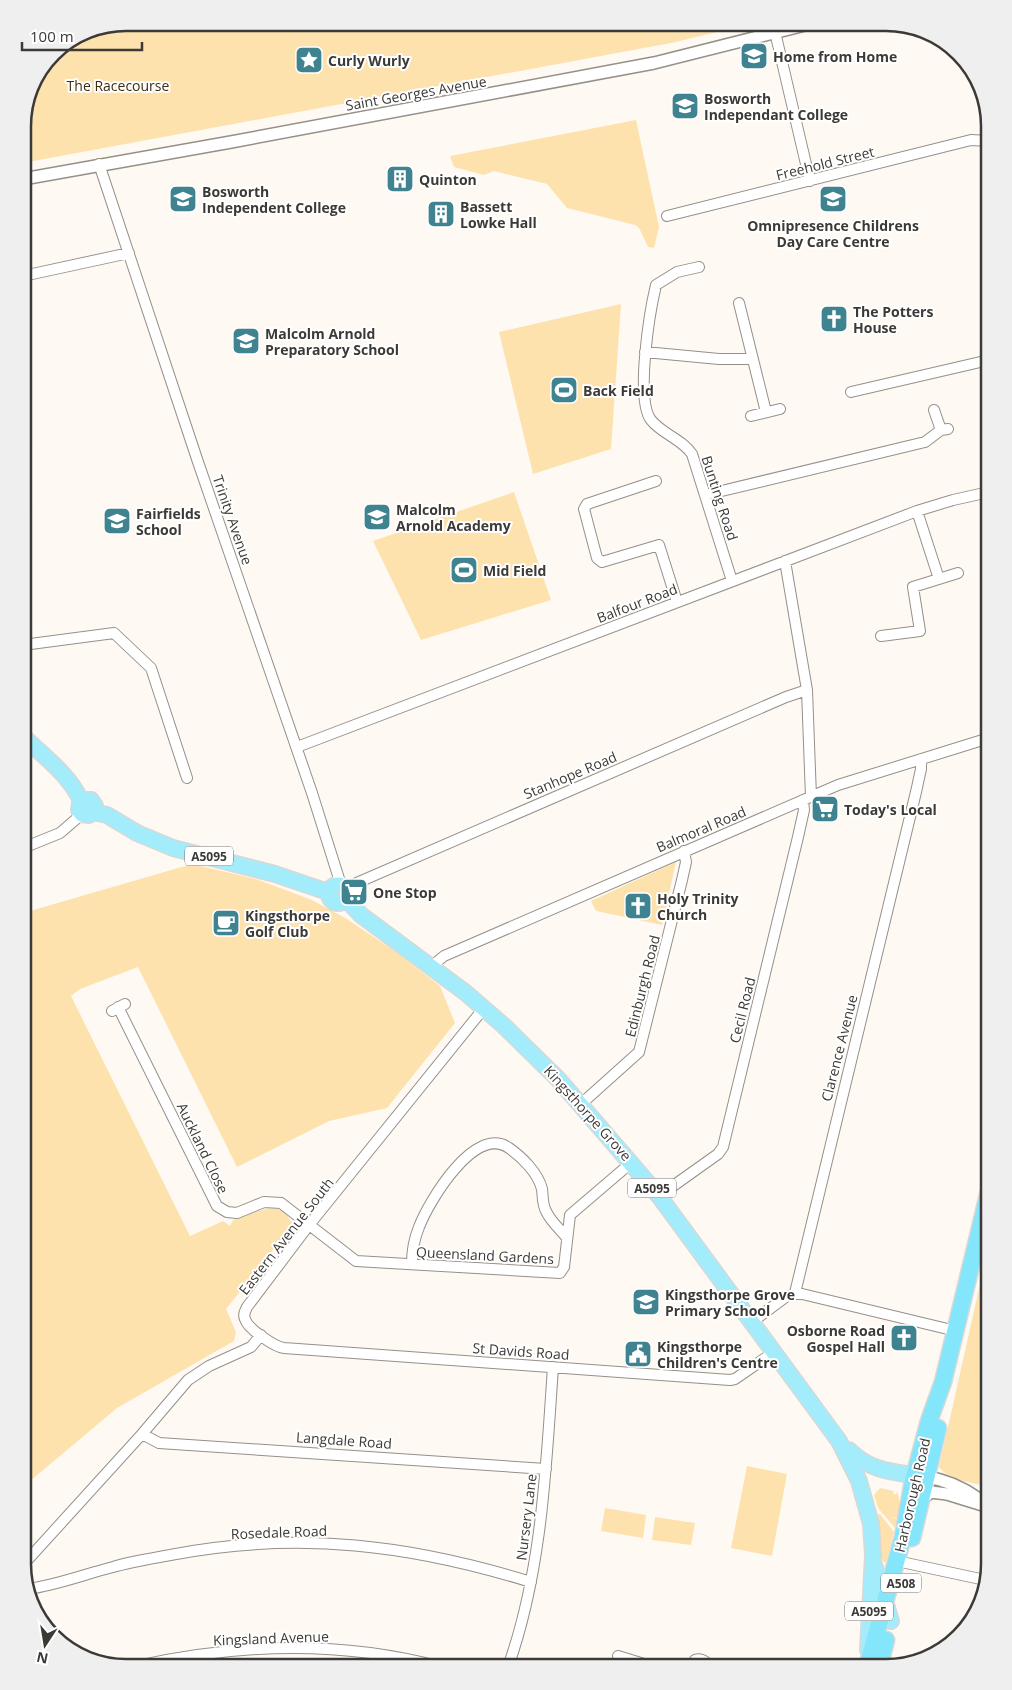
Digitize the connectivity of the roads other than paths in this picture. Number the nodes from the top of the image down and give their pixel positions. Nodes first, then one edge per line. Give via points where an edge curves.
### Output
1 (779, 31) edge
2 (775, 32) junction
3 (981, 141) edge
4 (99, 164) junction
5 (31, 177) edge
6 (810, 181) junction
7 (667, 216) dead end
8 (129, 253) junction
9 (699, 267) dead end
10 (31, 274) edge
11 (739, 303) dead end
12 (646, 352) junction
13 (752, 359) junction
14 (981, 362) edge
15 (850, 392) dead end
16 (780, 409) dead end
17 (934, 410) dead end
18 (766, 412) junction
19 (751, 416) dead end
20 (656, 482) dead end
21 (981, 494) edge
22 (705, 496) junction
23 (917, 512) junction
24 (786, 561) junction
25 (958, 573) dead end
26 (939, 579) junction
27 (732, 581) junction
28 (677, 602) junction
29 (881, 636) dead end
30 (31, 644) edge
31 (808, 690) junction
32 (981, 741) edge
33 (31, 745) edge
34 (297, 747) junction
35 (921, 759) junction
36 (187, 778) dead end
37 (807, 799) junction
38 (86, 809) junction
39 (31, 845) edge
40 (684, 851) junction
41 (340, 891) junction
42 (432, 966) junction
43 (118, 1007) dead end
44 (484, 1008) junction
45 (581, 1104) junction
46 (632, 1162) junction
47 (659, 1196) junction
48 (570, 1215) junction
49 (550, 1217) junction
50 (309, 1225) junction
51 (981, 1228) edge
52 (567, 1238) junction
53 (412, 1264) junction
54 (795, 1293) junction
55 (752, 1322) junction
56 (956, 1331) junction
57 (261, 1335) junction
58 (774, 1352) junction
59 (553, 1367) junction
60 (142, 1434) junction
61 (839, 1440) junction
62 (546, 1469) junction
63 (854, 1470) junction
64 (924, 1485) junction
65 (981, 1500) edge
66 (981, 1505) edge
67 (873, 1555) junction
68 (31, 1556) edge
69 (906, 1562) junction
70 (980, 1579) edge
71 (531, 1582) junction
72 (34, 1587) edge
73 (886, 1600) junction
74 (891, 1621) junction
75 (618, 1656) dead end
76 (204, 1659) edge
77 (401, 1659) edge
78 (510, 1659) edge
79 (628, 1659) edge
80 (867, 1659) edge
81 (870, 1659) edge
82 (881, 1659) edge

1 - 2 street, Saint Georges Avenue
2 - 4 street, Saint Georges Avenue via 654,63
2 - 6 street
3 - 6 street, Freehold Street via 970,140
4 - 5 street, Saint Georges Avenue
4 - 8 street, Trinity Avenue
6 - 7 street, Freehold Street
8 - 10 street
8 - 34 street, Trinity Avenue
9 - 12 street, Bunting Road via 677,272 656,285
11 - 13 street
12 - 13 street
12 - 22 street, Bunting Road via 648,415 656,425 688,448
13 - 18 street
14 - 15 street
16 - 18 street
17 - 22 street via 945,429 926,442
18 - 19 street
20 - 28 street via 636,482 587,504 584,509 597,558 602,562 659,545
21 - 23 street, Balfour Road
22 - 27 street, Bunting Road
23 - 24 street, Balfour Road
23 - 26 street
24 - 27 street, Balfour Road
24 - 31 street, Cecil Road
25 - 26 street
26 - 29 street via 912,587 920,631
27 - 28 street, Balfour Road
28 - 34 street, Balfour Road
30 - 36 street via 114,633 151,668
31 - 37 street, Cecil Road
31 - 41 street, Stanhope Road via 778,700
32 - 35 street, Balmoral Road
33 - 38 main road via 77,791
34 - 41 street, Trinity Avenue
35 - 37 street, Balmoral Road via 858,778
35 - 54 street, Clarence Avenue via 918,784
37 - 40 street, Balmoral Road
37 - 47 street, Cecil Road via 723,1147 718,1154
38 - 39 street via 60,833
38 - 41 main road, A5095 via 107,815 137,834 173,848
40 - 42 street, Balmoral Road via 444,956
40 - 45 street, Edinburgh Road via 686,862 682,880 639,1052
41 - 42 main road, Kingsthorpe Grove / A5095 via 361,915
42 - 44 main road, Kingsthorpe Grove / A5095
43 - 50 street, Auckland Close via 217,1206 237,1213 264,1202 278,1202
44 - 45 main road, Kingsthorpe Grove / A5095 via 534,1053
44 - 50 street, Eastern Avenue South
45 - 46 main road, Kingsthorpe Grove / A5095
46 - 47 main road, Kingsthorpe Grove / A5095
46 - 48 street
47 - 55 main road, Kingsthorpe Grove / A5095
48 - 49 street
48 - 52 street, Queensland Gardens
49 - 52 street
49 - 53 street via 545,1210 538,1178 532,1170 509,1147 493,1142 484,1144 468,1154 432,1202 418,1229
50 - 53 street, Queensland Gardens via 356,1261
50 - 57 street, Eastern Avenue South via 245,1311 246,1322
51 - 56 highway, Harborough Road / A508
52 - 53 street, Queensland Gardens via 564,1267 560,1273
54 - 55 street
54 - 56 street
55 - 58 main road, Kingsthorpe Grove / A5095
56 - 64 highway, Harborough Road / A508
57 - 59 street, St Davids Road via 273,1345 284,1348
57 - 60 street via 251,1347 199,1371 182,1385
58 - 59 street, St Davids Road via 730,1380
58 - 61 main road, Kingsthorpe Grove / A5095
59 - 62 street, Nursery Lane
60 - 62 street, Langdale Road via 159,1443
60 - 68 street
61 - 63 main road, Kingsthorpe Grove / A5095
61 - 64 main road, A5095 via 866,1465
62 - 71 street, Nursery Lane
63 - 64 main road via 866,1477
63 - 67 main road, Kingsthorpe Grove / A5095 via 869,1514
64 - 65 street
64 - 66 street via 931,1492
64 - 69 highway, Harborough Road / A508
64 - 73 highway, Harborough Road / A508 via 903,1537
67 - 73 main road, Kingsthorpe Grove / A5095
67 - 80 main road, Kingsthorpe Grove / A5095
69 - 70 street
69 - 74 highway, Harborough Road / A508
71 - 72 street, Rosedale Road via 422,1553 368,1546 285,1543 179,1553
71 - 78 street, Nursery Lane
73 - 74 main road, Kingsthorpe Grove / A5095
73 - 81 highway, Harborough Road / A508
74 - 82 highway, Harborough Road / A508
75 - 79 street
76 - 77 street, Kingsland Avenue via 263,1650 316,1648

